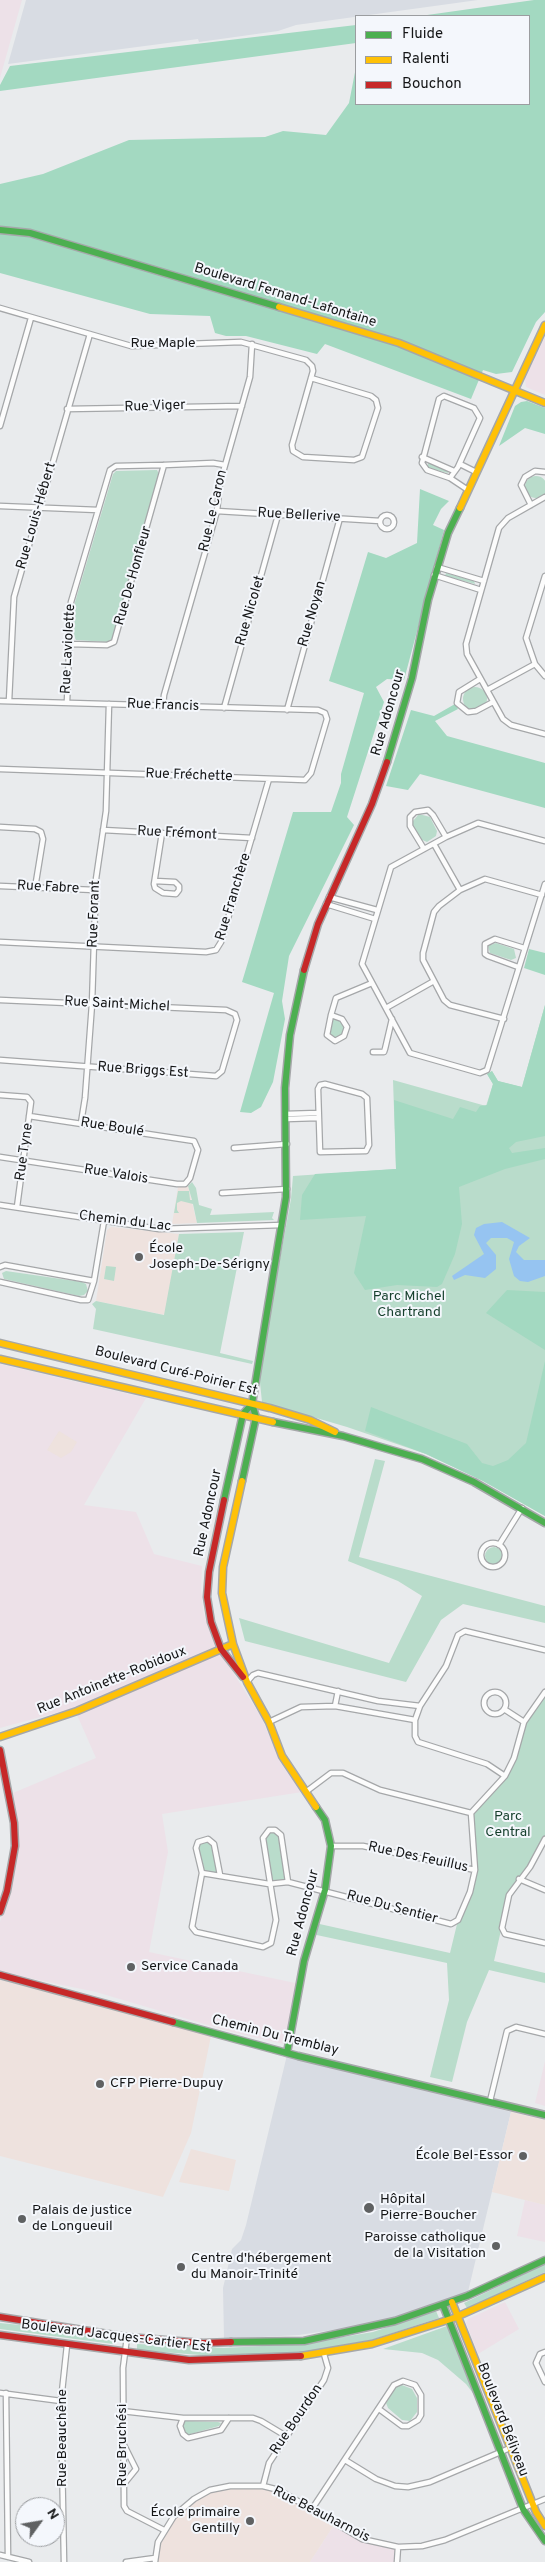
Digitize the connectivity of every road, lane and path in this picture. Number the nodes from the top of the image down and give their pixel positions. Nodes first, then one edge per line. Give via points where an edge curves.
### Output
1 (0, 225) edge
2 (0, 230) edge
3 (13, 230) junction
4 (0, 308) edge
5 (31, 318) junction
6 (545, 325) edge
7 (90, 334) junction
8 (252, 344) junction
9 (311, 378) junction
10 (514, 390) junction
11 (545, 403) edge
12 (242, 406) junction
13 (67, 409) junction
14 (0, 426) edge
15 (422, 457) junction
16 (164, 464) junction
17 (460, 464) junction
18 (225, 465) junction
19 (454, 470) junction
20 (476, 472) junction
21 (545, 472) edge
22 (450, 478) junction
23 (468, 490) junction
24 (544, 499) edge
25 (532, 504) junction
26 (0, 506) edge
27 (40, 507) junction
28 (98, 510) junction
29 (217, 511) junction
30 (278, 515) junction
31 (340, 518) junction
32 (380, 521) dead end
33 (437, 567) junction
34 (434, 575) junction
35 (545, 576) edge
36 (484, 580) junction
37 (481, 590) junction
38 (69, 644) junction
39 (534, 664) junction
40 (545, 676) edge
41 (480, 679) junction
42 (487, 690) junction
43 (0, 701) edge
44 (9, 701) junction
45 (67, 702) junction
46 (493, 702) junction
47 (109, 704) junction
48 (163, 706) junction
49 (224, 708) junction
50 (287, 710) junction
51 (325, 714) joint
52 (545, 734) edge
53 (0, 769) edge
54 (107, 773) junction
55 (269, 779) junction
56 (0, 827) edge
57 (103, 830) junction
58 (162, 833) junction
59 (446, 837) junction
60 (252, 838) junction
61 (545, 841) edge
62 (434, 844) junction
63 (424, 848) junction
64 (155, 881) junction
65 (545, 884) edge
66 (0, 886) edge
67 (35, 888) junction
68 (95, 890) junction
69 (460, 890) junction
70 (542, 895) junction
71 (329, 897) junction
72 (326, 904) junction
73 (377, 910) junction
74 (375, 919) junction
75 (0, 942) edge
76 (94, 947) junction
77 (524, 948) junction
78 (518, 966) junction
79 (434, 981) junction
80 (372, 983) junction
81 (0, 1000) edge
82 (92, 1004) junction
83 (386, 1008) junction
84 (233, 1012) joint
85 (331, 1015) junction
86 (392, 1019) junction
87 (504, 1019) junction
88 (372, 1052) dead end
89 (0, 1060) edge
90 (87, 1067) junction
91 (0, 1094) edge
92 (29, 1116) junction
93 (318, 1116) junction
94 (286, 1117) junction
95 (80, 1123) junction
96 (194, 1140) joint
97 (286, 1144) junction
98 (234, 1148) dead end
99 (0, 1157) edge
100 (23, 1161) junction
101 (286, 1189) junction
102 (222, 1193) dead end
103 (0, 1205) edge
104 (17, 1207) junction
105 (104, 1221) junction
106 (282, 1225) junction
107 (0, 1267) edge
108 (94, 1281) junction
109 (0, 1282) edge
110 (0, 1343) edge
111 (0, 1359) edge
112 (252, 1404) junction
113 (243, 1414) junction
114 (256, 1417) junction
115 (343, 1436) junction
116 (522, 1508) junction
117 (545, 1523) edge
118 (499, 1545) junction
119 (233, 1644) junction
120 (222, 1649) junction
121 (545, 1650) edge
122 (247, 1682) junction
123 (338, 1691) junction
124 (545, 1692) edge
125 (335, 1706) junction
126 (420, 1706) junction
127 (504, 1709) junction
128 (415, 1720) junction
129 (269, 1722) junction
130 (524, 1722) junction
131 (0, 1737) edge
132 (0, 1750) edge
133 (505, 1776) junction
134 (307, 1791) junction
135 (471, 1813) junction
136 (545, 1839) edge
137 (331, 1846) junction
138 (476, 1870) junction
139 (202, 1873) junction
140 (220, 1875) junction
141 (519, 1880) junction
142 (288, 1882) junction
143 (269, 1884) junction
144 (326, 1890) junction
145 (545, 1890) edge
146 (0, 1912) edge
147 (545, 1943) edge
148 (0, 1974) edge
149 (545, 2034) edge
150 (287, 2052) junction
151 (490, 2101) junction
152 (545, 2116) edge
153 (545, 2260) edge
154 (545, 2277) edge
155 (452, 2302) junction
156 (444, 2305) junction
157 (0, 2317) edge
158 (458, 2317) junction
159 (450, 2320) junction
160 (0, 2335) edge
161 (127, 2337) junction
162 (67, 2345) junction
163 (545, 2352) edge
164 (125, 2353) junction
165 (324, 2354) junction
166 (545, 2382) edge
167 (3, 2393) edge
168 (61, 2402) junction
169 (379, 2409) junction
170 (122, 2411) junction
171 (183, 2418) junction
172 (229, 2418) junction
173 (286, 2436) junction
174 (123, 2442) junction
175 (510, 2448) junction
176 (501, 2452) junction
177 (345, 2460) junction
178 (123, 2485) junction
179 (263, 2486) junction
180 (545, 2499) edge
181 (533, 2504) junction
182 (312, 2509) junction
183 (523, 2509) junction
184 (545, 2526) edge
185 (164, 2530) junction
186 (545, 2541) edge
187 (398, 2547) junction
188 (0, 2555) edge
189 (8, 2557) junction
190 (155, 2560) edge
191 (29, 2562) edge
192 (64, 2562) edge
193 (126, 2562) edge
194 (397, 2562) edge

1 - 3 street, Boulevard Fernand-Lafontaine
2 - 3 street, Boulevard Fernand-Lafontaine
3 - 10 street, Boulevard Fernand-Lafontaine via 399,343
4 - 5 street, Rue Maple
5 - 7 street, Rue Maple
5 - 14 street
6 - 10 street, Rue Adoncour
7 - 8 street, Rue Maple via 134,346
7 - 13 street, Rue Louis-Hébert
8 - 9 street, Rue Maple via 308,361 313,368
8 - 12 street, Rue Le Caron via 250,377
9 - 9 street via 292,445 294,453 303,457 354,460 362,457 378,408 376,400
10 - 11 street, Boulevard Fernand-Lafontaine
10 - 20 street, Rue Adoncour
12 - 13 street, Rue Viger
12 - 18 street, Rue Le Caron
13 - 27 street, Rue Louis-Hébert
15 - 17 street via 439,399 447,397 474,408 480,416
15 - 19 street
15 - 22 street via 425,468
16 - 18 street
16 - 28 street via 112,468
16 - 38 street, Rue De Honfleur via 114,642 107,645
17 - 19 street
17 - 20 street
18 - 29 street, Rue Le Caron
19 - 22 street
20 - 23 street, Rue Adoncour
21 - 25 street via 535,471 521,484
22 - 23 street
23 - 33 street, Rue Adoncour via 450,528
24 - 25 street
25 - 36 street via 508,518 499,528
26 - 27 street
27 - 28 street
27 - 44 street, Rue Louis-Hébert via 13,600
28 - 38 street, Rue Laviolette via 71,602
29 - 30 street, Rue Bellerive
29 - 48 street, Rue Le Caron
30 - 31 street, Rue Bellerive
30 - 49 street, Rue Nicolet
31 - 32 street, Rue Bellerive
31 - 50 street, Rue Noyan
33 - 34 street, Rue Adoncour
33 - 36 street
34 - 37 street
34 - 71 street, Rue Adoncour via 397,735 372,804
35 - 39 street via 526,638
36 - 37 street
37 - 41 street via 466,644 467,654
38 - 45 street, Rue Laviolette
39 - 40 street
39 - 42 street
41 - 42 street
41 - 46 street via 460,692 457,703 468,712
42 - 46 street
43 - 44 street, Rue Francis
44 - 45 street, Rue Francis
45 - 47 street, Rue Francis
46 - 52 street via 503,719 511,725
47 - 48 street, Rue Francis
47 - 54 street, Rue Forant
48 - 49 street, Rue Francis
49 - 50 street, Rue Francis
50 - 51 street, Rue Francis via 318,710
51 - 55 street, Rue Fréchette via 327,722 308,779
53 - 54 street, Rue Fréchette
54 - 55 street, Rue Fréchette
54 - 57 street, Rue Forant
55 - 60 street, Rue Franchère
56 - 67 street via 41,832 43,837
57 - 58 street, Rue Frémont
57 - 68 street, Rue Forant
58 - 60 street, Rue Frémont
58 - 64 street
59 - 61 street via 478,823
59 - 62 street
59 - 63 street via 428,810 415,812 410,817 410,826
60 - 76 street, Rue Franchère via 216,950
62 - 63 street
62 - 69 street
63 - 73 street via 391,867
64 - 64 street via 158,892 174,894 179,890 176,883
65 - 70 street
66 - 67 street, Rue Fabre
67 - 68 street, Rue Fabre
68 - 76 street, Rue Forant
69 - 70 street via 485,879
69 - 79 street via 434,912 423,960
70 - 77 street
71 - 72 street, Rue Adoncour
71 - 73 street
72 - 74 street
72 - 94 street, Rue Adoncour via 308,956 294,1014 287,1060
73 - 74 street
74 - 80 street via 362,964
75 - 76 street, Rue Franchère
76 - 82 street, Rue Forant
77 - 78 street
77 - 78 street via 494,939 486,944 485,954
78 - 87 street
79 - 83 street
79 - 87 street via 450,1005
80 - 83 street
80 - 85 street via 336,998
81 - 82 street, Rue Saint-Michel
82 - 84 street, Rue Saint-Michel
82 - 90 street, Rue Forant
83 - 86 street
84 - 90 street, Rue Briggs Est via 237,1017 236,1024 221,1072 216,1076
85 - 85 street via 327,1035 334,1041 344,1036 347,1028 342,1019
86 - 87 street via 410,1053 480,1073 489,1068
86 - 88 street via 384,1052
89 - 90 street, Rue Briggs Est
90 - 95 street, Rue Forant
91 - 92 street, Rue Tyne via 29,1098
92 - 95 street, Rue Boulé
92 - 100 street, Rue Tyne
93 - 93 street via 318,1089 321,1084 364,1095 368,1100 368,1149 364,1152 321,1153
93 - 94 street
94 - 97 street, Rue Adoncour
95 - 96 street, Rue Boulé
96 - 100 street, Rue Valois via 198,1153 190,1178 183,1184
97 - 98 street
97 - 101 street, Rue Adoncour
99 - 100 street, Rue Valois
100 - 104 street, Rue Tyne
101 - 102 street
101 - 106 street, Rue Adoncour
103 - 104 street, Chemin du Lac
104 - 105 street, Chemin du Lac
105 - 106 street, Chemin du Lac via 165,1229
105 - 108 street
106 - 112 street, Rue Adoncour
107 - 108 street via 5,1265
108 - 109 street via 90,1298 84,1301
110 - 112 street, Boulevard Curé-Poirier Est
111 - 113 street, Boulevard Curé-Poirier Est
112 - 113 street, Rue Adoncour
112 - 114 street, Rue Adoncour
112 - 115 street, Boulevard Curé-Poirier Est via 294,1414
113 - 114 street, Boulevard Curé-Poirier Est
113 - 120 street, Rue Adoncour via 209,1572 207,1597 211,1622
114 - 115 street, Boulevard Curé-Poirier Est
114 - 119 street, Rue Adoncour via 223,1567 222,1593
115 - 116 street, Boulevard Curé-Poirier Est via 422,1459
116 - 117 street, Boulevard Curé-Poirier Est
116 - 118 street
118 - 118 street via 506,1552 506,1558 498,1568 488,1565 480,1555 486,1544
119 - 120 street, Rue Antoinette-Robidoux
119 - 122 street, Rue Adoncour
120 - 122 street, Rue Adoncour
120 - 131 street, Rue Antoinette-Robidoux via 77,1711
121 - 126 street via 465,1631 458,1635 446,1666
122 - 123 street via 258,1673
122 - 129 street, Rue Adoncour
123 - 125 street
123 - 126 street via 378,1701
124 - 130 street
125 - 128 street
125 - 129 street via 301,1707
126 - 128 street
127 - 127 street via 504,1696 497,1692 486,1695 488,1710 497,1714
127 - 130 street
128 - 133 street via 418,1742 488,1764
129 - 134 street, Rue Adoncour via 282,1756
130 - 133 street via 514,1758
132 - 146 street via 14,1823 15,1846
133 - 135 street
134 - 135 street via 331,1773 343,1773 380,1790
134 - 137 street, Rue Adoncour via 324,1820
135 - 138 street
136 - 141 street
137 - 138 street, Rue Des Feuillus via 363,1846
137 - 144 street, Rue Adoncour
138 - 144 street, Rue Du Sentier via 458,1920 451,1924
139 - 140 street, Rue Du Sentier
139 - 140 street via 196,1848 198,1842 208,1839 214,1844
139 - 143 street via 192,1927 196,1932 263,1947 271,1943 276,1920
140 - 143 street, Rue Du Sentier
141 - 145 street
141 - 147 street via 509,1895 502,1928 505,1934
142 - 143 street, Rue Du Sentier
142 - 143 street via 281,1835 276,1830 269,1830 263,1838
142 - 144 street, Rue Du Sentier
144 - 150 street, Rue Adoncour via 304,1962
148 - 150 street, Chemin Du Tremblay
149 - 151 street via 515,2027 508,2030
150 - 151 street, Chemin Du Tremblay
151 - 152 street, Chemin Du Tremblay
153 - 155 street, Boulevard Jacques-Cartier Est
154 - 158 street, Boulevard Jacques-Cartier Est
155 - 156 street, Boulevard Jacques-Cartier Est
155 - 158 street, Boulevard Béliveau
156 - 159 street, Boulevard Béliveau
156 - 161 street, Boulevard Jacques-Cartier Est via 395,2321 304,2341 204,2343
157 - 161 street, Boulevard Jacques-Cartier Est
158 - 159 street, Boulevard Jacques-Cartier Est
158 - 175 street, Boulevard Béliveau
159 - 165 street, Boulevard Jacques-Cartier Est via 372,2344
159 - 176 street, Boulevard Béliveau
160 - 162 street, Boulevard Jacques-Cartier Est
161 - 164 street, Rue Bruchési
162 - 164 street, Boulevard Jacques-Cartier Est
162 - 168 street, Rue Beauchêne
163 - 166 street via 540,2354 536,2363
164 - 165 street, Boulevard Jacques-Cartier Est via 232,2361
164 - 170 street, Rue Bruchési
165 - 173 street, Rue Bourdon via 328,2368 324,2380
167 - 168 street
167 - 189 street
168 - 192 street, Rue Beauchêne
169 - 169 street via 403,2381 415,2385 421,2395 421,2415 408,2426 402,2426
169 - 177 street
170 - 171 street
170 - 174 street, Rue Bruchési
171 - 172 street
171 - 172 street via 180,2426 188,2438 221,2430
172 - 173 street via 261,2420
173 - 179 street, Rue Bourdon via 269,2463
174 - 178 street, Rue Bruchési
174 - 178 street via 136,2469
175 - 176 street
175 - 181 street, Boulevard Béliveau
176 - 177 street via 430,2482 408,2487 376,2479
176 - 183 street, Boulevard Béliveau
177 - 182 street
178 - 185 street, Rue Bruchési via 127,2511
179 - 182 street, Rue Beauharnois
179 - 185 street, Rue Beauharnois via 210,2490 183,2508
180 - 181 street, Rue Beauharnois
181 - 183 street, Rue Beauharnois
181 - 184 street, Boulevard Béliveau
182 - 187 street, Rue Beauharnois via 362,2538
183 - 186 street, Boulevard Béliveau
183 - 187 street, Rue Beauharnois via 446,2540
185 - 190 street, Rue Beauharnois
187 - 194 street
188 - 189 street
189 - 191 street
190 - 193 street

